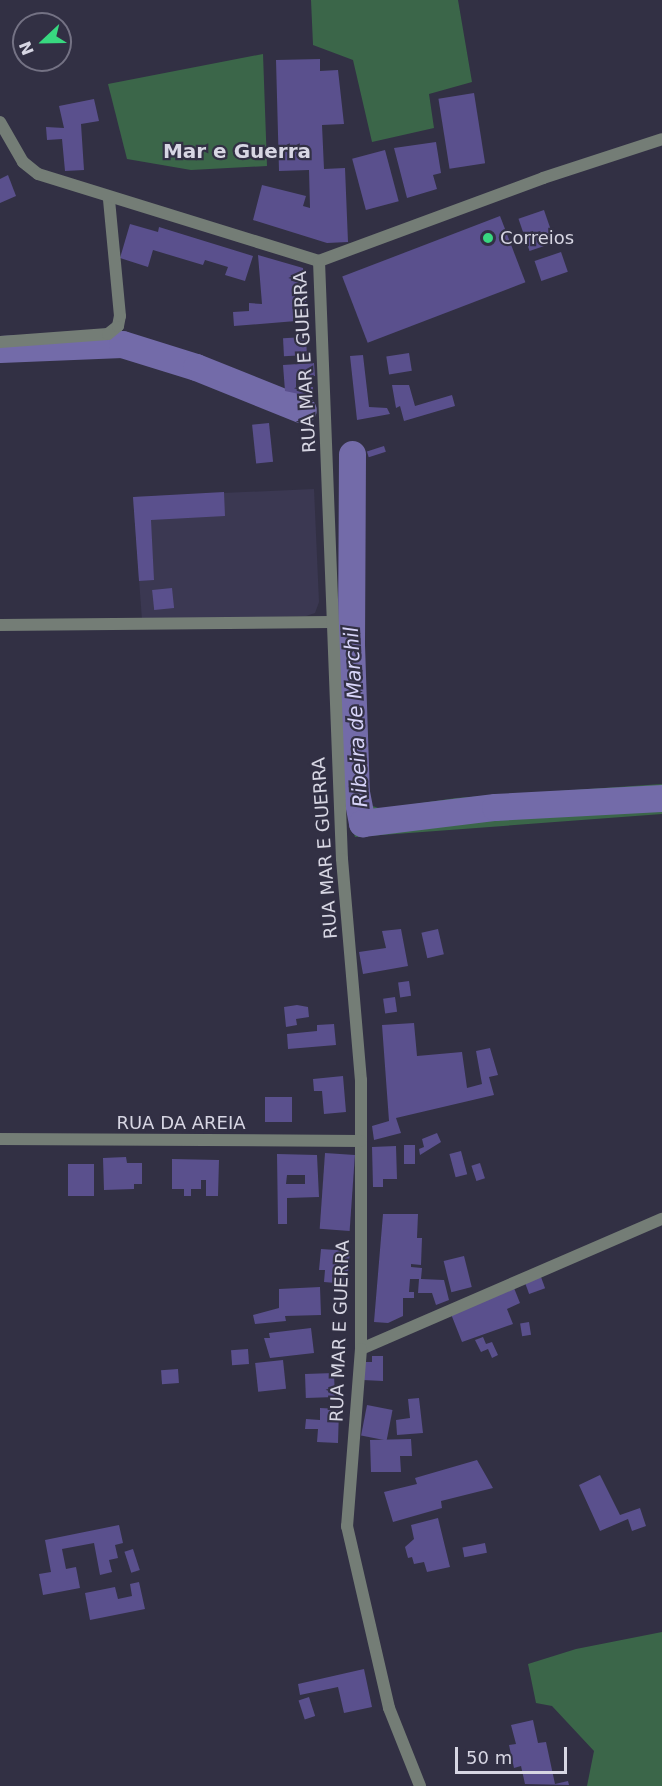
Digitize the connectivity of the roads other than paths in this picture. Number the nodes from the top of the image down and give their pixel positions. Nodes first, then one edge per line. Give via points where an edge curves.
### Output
1 (0, 122) edge
2 (662, 140) edge
3 (109, 199) junction
4 (319, 261) junction
5 (0, 342) edge
6 (332, 622) junction
7 (0, 625) edge
8 (0, 1139) edge
9 (361, 1141) junction
10 (662, 1219) edge
11 (361, 1350) junction
12 (420, 1786) edge

1 - 3 street via 23,162 38,174
2 - 4 street, RUA MAR E GUERRA via 543,178
3 - 4 street
3 - 5 street via 118,326 108,334
4 - 6 street, RUA MAR E GUERRA
6 - 7 street
6 - 9 street, RUA MAR E GUERRA via 342,859 361,1080
8 - 9 street, RUA DA AREIA
9 - 11 street, RUA MAR E GUERRA
10 - 11 street
11 - 12 street, RUA MAR E GUERRA via 347,1526 389,1708

